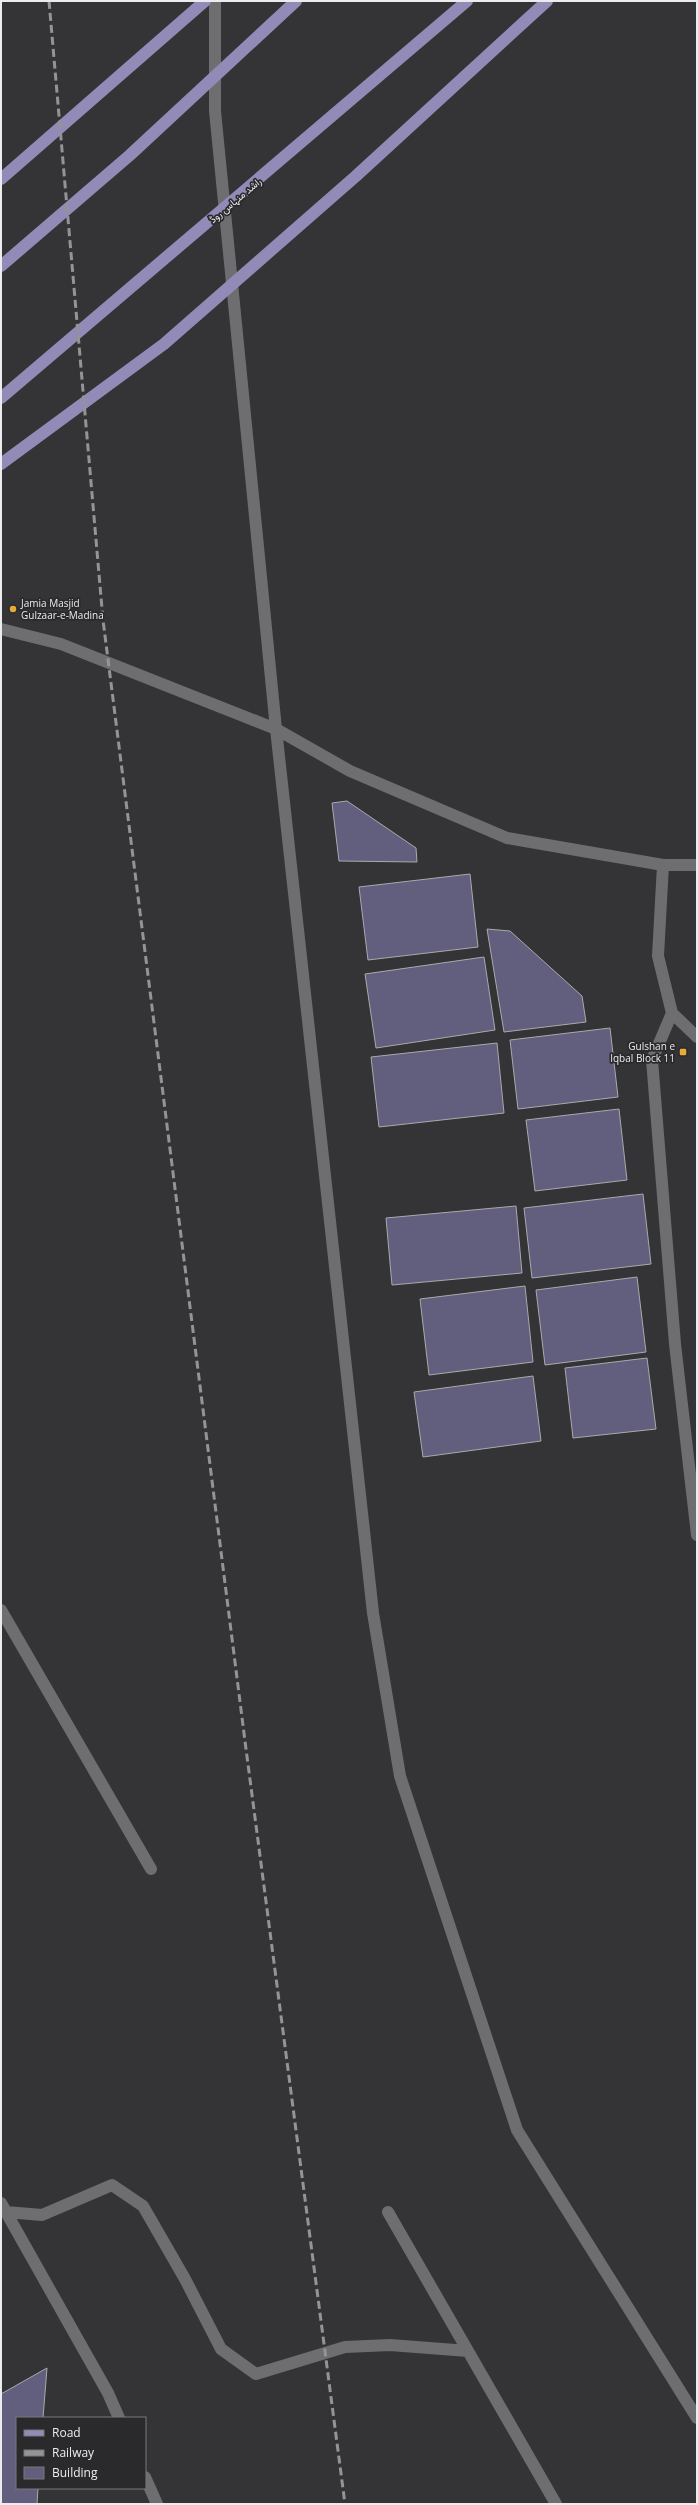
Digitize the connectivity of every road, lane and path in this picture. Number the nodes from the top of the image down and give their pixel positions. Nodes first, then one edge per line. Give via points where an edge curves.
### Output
1 (205, 1) edge
2 (215, 1) edge
3 (296, 1) edge
4 (467, 1) edge
5 (547, 1) edge
6 (1, 179) edge
7 (1, 266) edge
8 (1, 398) edge
9 (1, 464) edge
10 (1, 628) edge
11 (276, 729) junction
12 (697, 865) edge
13 (663, 866) junction
14 (672, 1013) junction
15 (697, 1036) edge
16 (697, 1535) edge
17 (1, 1610) edge
18 (151, 1869) dead end
19 (3, 2208) edge
20 (388, 2212) dead end
21 (468, 2351) junction
22 (119, 2417) edge
23 (697, 2418) edge
24 (146, 2478) edge
25 (157, 2504) edge
26 (556, 2504) edge

1 - 6 main road
2 - 11 street via 214,111
3 - 7 main road via 130,155
4 - 8 main road, راشد منہاس روڈ
5 - 9 main road via 356,176 164,344
10 - 11 street via 61,644
11 - 13 street via 350,771 507,838
11 - 23 street via 373,1613 400,1776 517,2130
12 - 13 street
13 - 14 street via 658,956
14 - 15 street
14 - 16 street via 652,1060 675,1344
17 - 18 street
19 - 21 street via 42,2215 112,2185 143,2206 221,2348 256,2374 345,2347 390,2345
19 - 22 street via 108,2393
20 - 21 street
21 - 26 street
24 - 25 street

